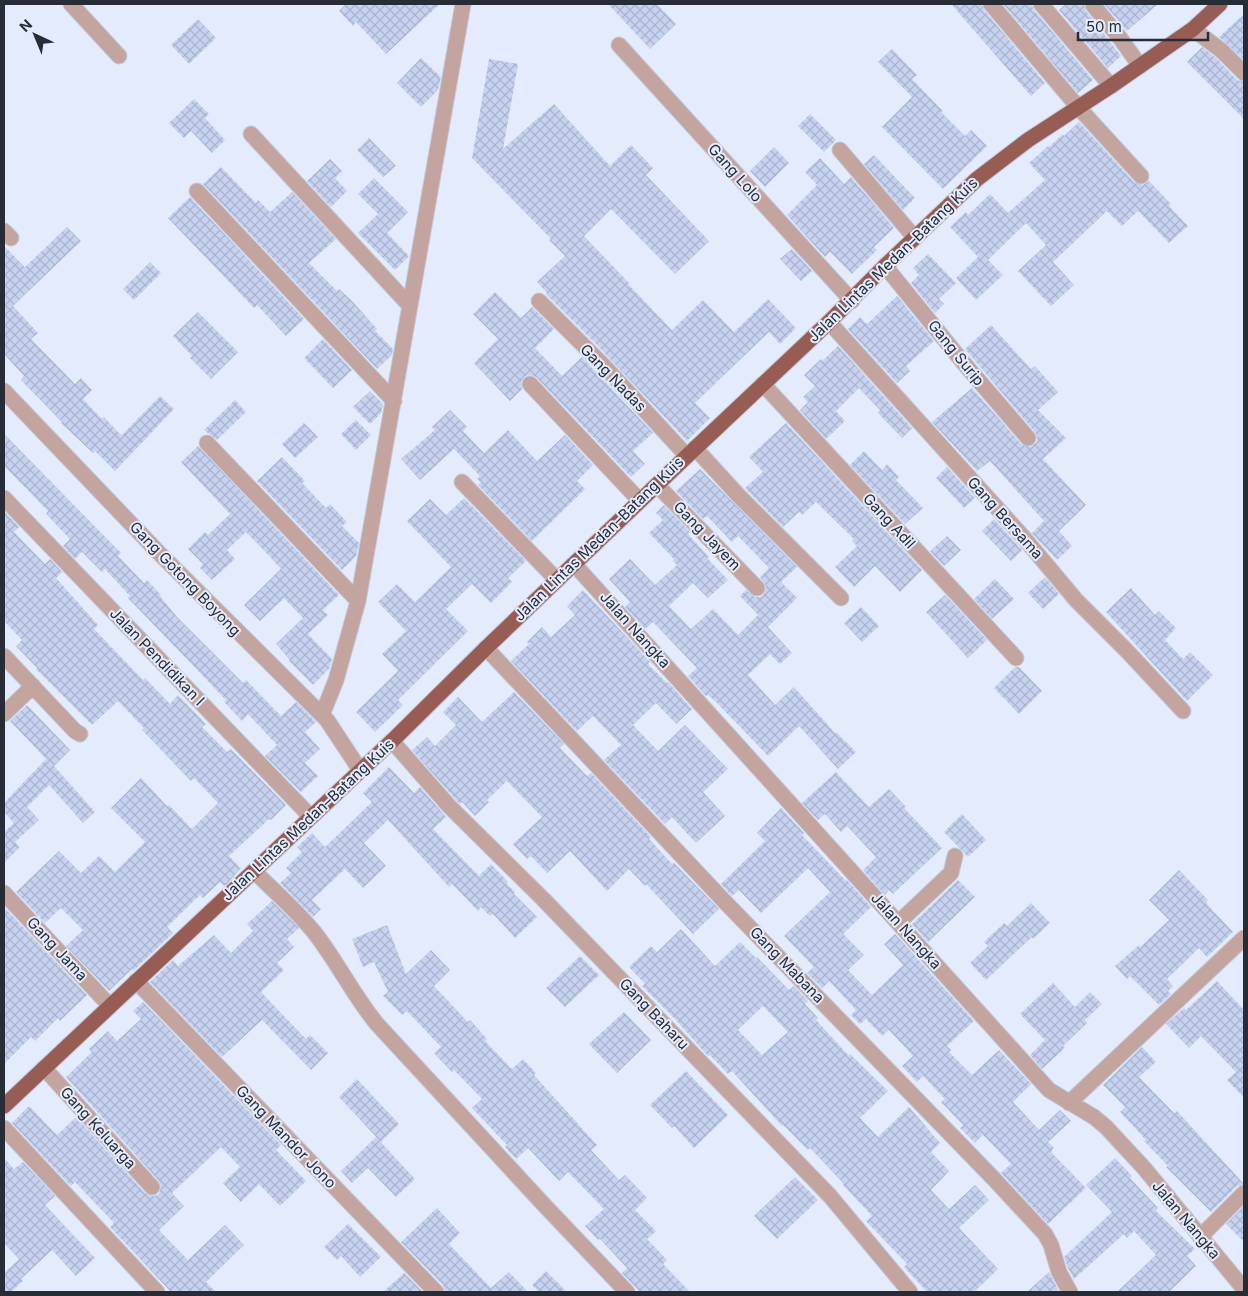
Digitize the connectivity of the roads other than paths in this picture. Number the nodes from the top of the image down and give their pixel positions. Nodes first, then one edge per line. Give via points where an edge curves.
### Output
1 (71, 4) edge
2 (463, 4) edge
3 (991, 4) edge
4 (1041, 4) edge
5 (1220, 4) edge
6 (1093, 5) edge
7 (1193, 29) junction
8 (619, 45) dead end
9 (119, 56) dead end
10 (1140, 66) junction
11 (1244, 73) edge
12 (1111, 86) junction
13 (1078, 107) junction
14 (251, 134) dead end
15 (840, 150) dead end
16 (1141, 176) dead end
17 (197, 191) dead end
18 (915, 238) junction
19 (885, 266) junction
20 (539, 301) dead end
21 (852, 301) junction
22 (410, 306) junction
23 (830, 322) junction
24 (530, 384) dead end
25 (762, 384) junction
26 (4, 391) edge
27 (394, 401) junction
28 (1028, 438) dead end
29 (207, 443) dead end
30 (691, 452) junction
31 (462, 482) dead end
32 (657, 484) junction
33 (4, 498) edge
34 (640, 500) junction
35 (574, 564) junction
36 (557, 580) junction
37 (757, 588) dead end
38 (841, 598) dead end
39 (358, 601) junction
40 (486, 648) junction
41 (4, 656) edge
42 (1016, 658) dead end
43 (33, 686) junction
44 (1183, 711) dead end
45 (4, 714) edge
46 (324, 718) junction
47 (80, 734) dead end
48 (392, 741) junction
49 (360, 770) junction
50 (310, 816) junction
51 (955, 856) dead end
52 (254, 871) junction
53 (4, 893) edge
54 (898, 923) junction
55 (1244, 938) edge
56 (136, 982) junction
57 (110, 1006) junction
58 (44, 1068) junction
59 (1069, 1103) junction
60 (4, 1106) edge
61 (4, 1128) edge
62 (152, 1187) dead end
63 (1244, 1193) edge
64 (1200, 1237) junction
65 (1244, 1289) edge
66 (157, 1292) edge
67 (436, 1292) edge
68 (627, 1292) edge
69 (910, 1292) edge
70 (1070, 1292) edge

1 - 9 street
2 - 22 street
3 - 13 street
4 - 12 street
5 - 7 highway, Jalan Lintas Medan–Batang Kuis
6 - 10 street
7 - 10 highway, Jalan Lintas Medan–Batang Kuis
7 - 11 street
8 - 21 street, Gang Lolo
10 - 12 highway, Jalan Lintas Medan–Batang Kuis
12 - 13 highway, Jalan Lintas Medan–Batang Kuis
13 - 16 street
13 - 18 highway, Jalan Lintas Medan–Batang Kuis via 984,174
14 - 22 street
15 - 18 street
17 - 27 street
18 - 19 highway, Jalan Lintas Medan–Batang Kuis
19 - 21 highway, Jalan Lintas Medan–Batang Kuis
19 - 28 street, Gang Surip
20 - 30 street, Gang Nadas
21 - 23 highway, Jalan Lintas Medan–Batang Kuis
22 - 27 street
23 - 25 highway, Jalan Lintas Medan–Batang Kuis
23 - 44 street, Gang Bersama via 1076,600
24 - 34 street
25 - 30 highway, Jalan Lintas Medan–Batang Kuis
25 - 42 street, Gang Adil
26 - 46 street, Gang Gotong Boyong
27 - 39 street
29 - 39 street
30 - 32 highway, Jalan Lintas Medan–Batang Kuis
30 - 38 street, Gang Nadas
31 - 36 street
32 - 34 highway, Jalan Lintas Medan–Batang Kuis
32 - 37 street, Gang Jayem
33 - 50 street, Jalan Pendidikan I
34 - 35 highway, Jalan Lintas Medan–Batang Kuis
35 - 36 highway, Jalan Lintas Medan–Batang Kuis
35 - 54 street, Jalan Nangka
36 - 40 highway, Jalan Lintas Medan–Batang Kuis
39 - 46 street
40 - 48 highway, Jalan Lintas Medan–Batang Kuis
40 - 70 street, Gang Mabana via 1045,1234
41 - 43 street
43 - 45 street
43 - 47 street
46 - 49 street, Gang Gotong Boyong
48 - 49 highway, Jalan Lintas Medan–Batang Kuis
48 - 69 street, Gang Baharu via 450,806 830,1196
49 - 50 highway, Jalan Lintas Medan–Batang Kuis
50 - 52 highway, Jalan Lintas Medan–Batang Kuis
51 - 54 street via 951,873
52 - 56 highway, Jalan Lintas Medan–Batang Kuis
52 - 68 street via 312,930 377,1024
53 - 57 street, Gang Jama
54 - 59 street, Jalan Nangka via 1049,1090
55 - 59 street
56 - 57 highway, Jalan Lintas Medan–Batang Kuis
56 - 67 street, Gang Mandor Jono
57 - 58 highway, Jalan Lintas Medan–Batang Kuis
58 - 60 highway, Jalan Lintas Medan–Batang Kuis
58 - 62 street, Gang Keluarga
59 - 64 street, Jalan Nangka via 1106,1127
61 - 66 street
63 - 64 street
64 - 65 street, Jalan Nangka

